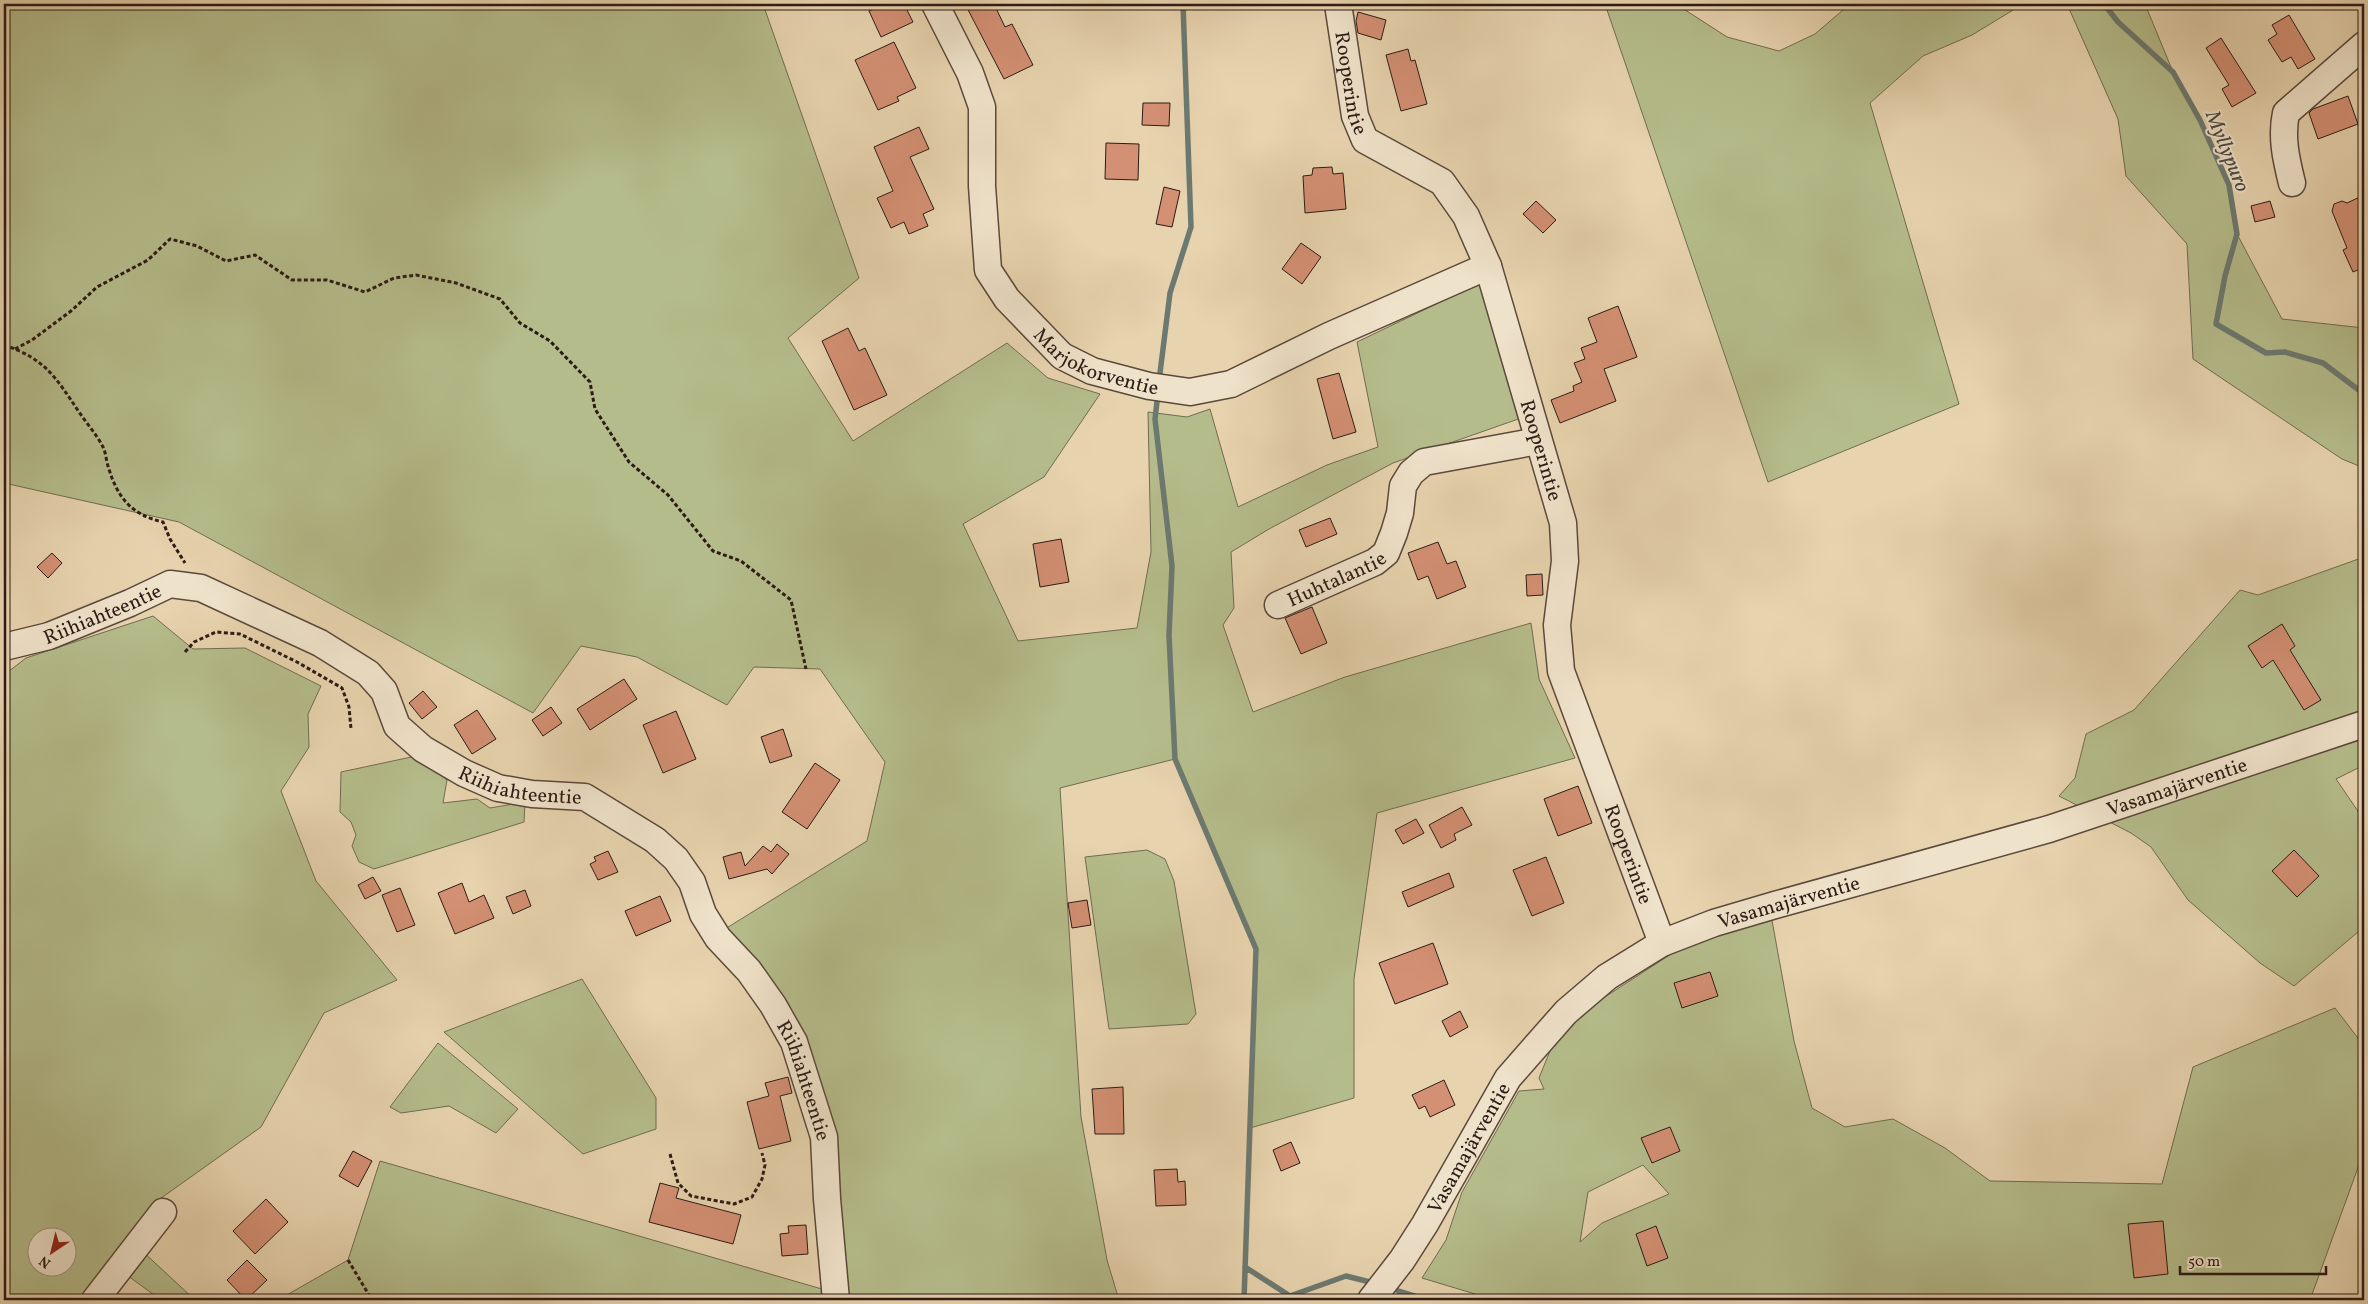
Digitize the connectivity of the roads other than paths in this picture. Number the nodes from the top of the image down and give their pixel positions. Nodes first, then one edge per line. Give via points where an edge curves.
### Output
1 (935, 4) edge
2 (1338, 4) edge
3 (2364, 46) edge
4 (2292, 183) dead end
5 (1488, 266) junction
6 (1538, 441) junction
7 (1278, 605) dead end
8 (4, 647) edge
9 (2364, 724) edge
10 (1662, 943) junction
11 (163, 1212) dead end
12 (1373, 1299) edge
13 (95, 1300) edge
14 (836, 1300) edge

1 - 5 street, Marjokorventie via 970,73 982,107 982,186 988,270 1007,299 1062,356 1092,372 1190,392 1231,384 1329,336
2 - 5 street, Rooperintie via 1355,116 1365,140 1442,182 1466,216
3 - 4 street via 2286,112 2283,128 2285,155
5 - 6 street, Rooperintie
6 - 7 street, Huhtalantie via 1424,462 1410,473 1402,486 1400,513 1386,553 1375,562
6 - 10 street, Rooperintie via 1563,523 1565,561 1557,625 1562,671
8 - 14 street, Riihiahteentie via 49,636 170,584 201,588 320,643 368,673 384,691 397,726 423,749 464,773 498,788 585,797 655,840 676,859 692,882 703,914 718,938 749,971 794,1042 824,1137
9 - 10 street, Vasamajärventie via 2049,829 1767,907
10 - 12 street, Vasamajärventie via 1607,977 1566,1012 1508,1078 1425,1224
11 - 13 street

